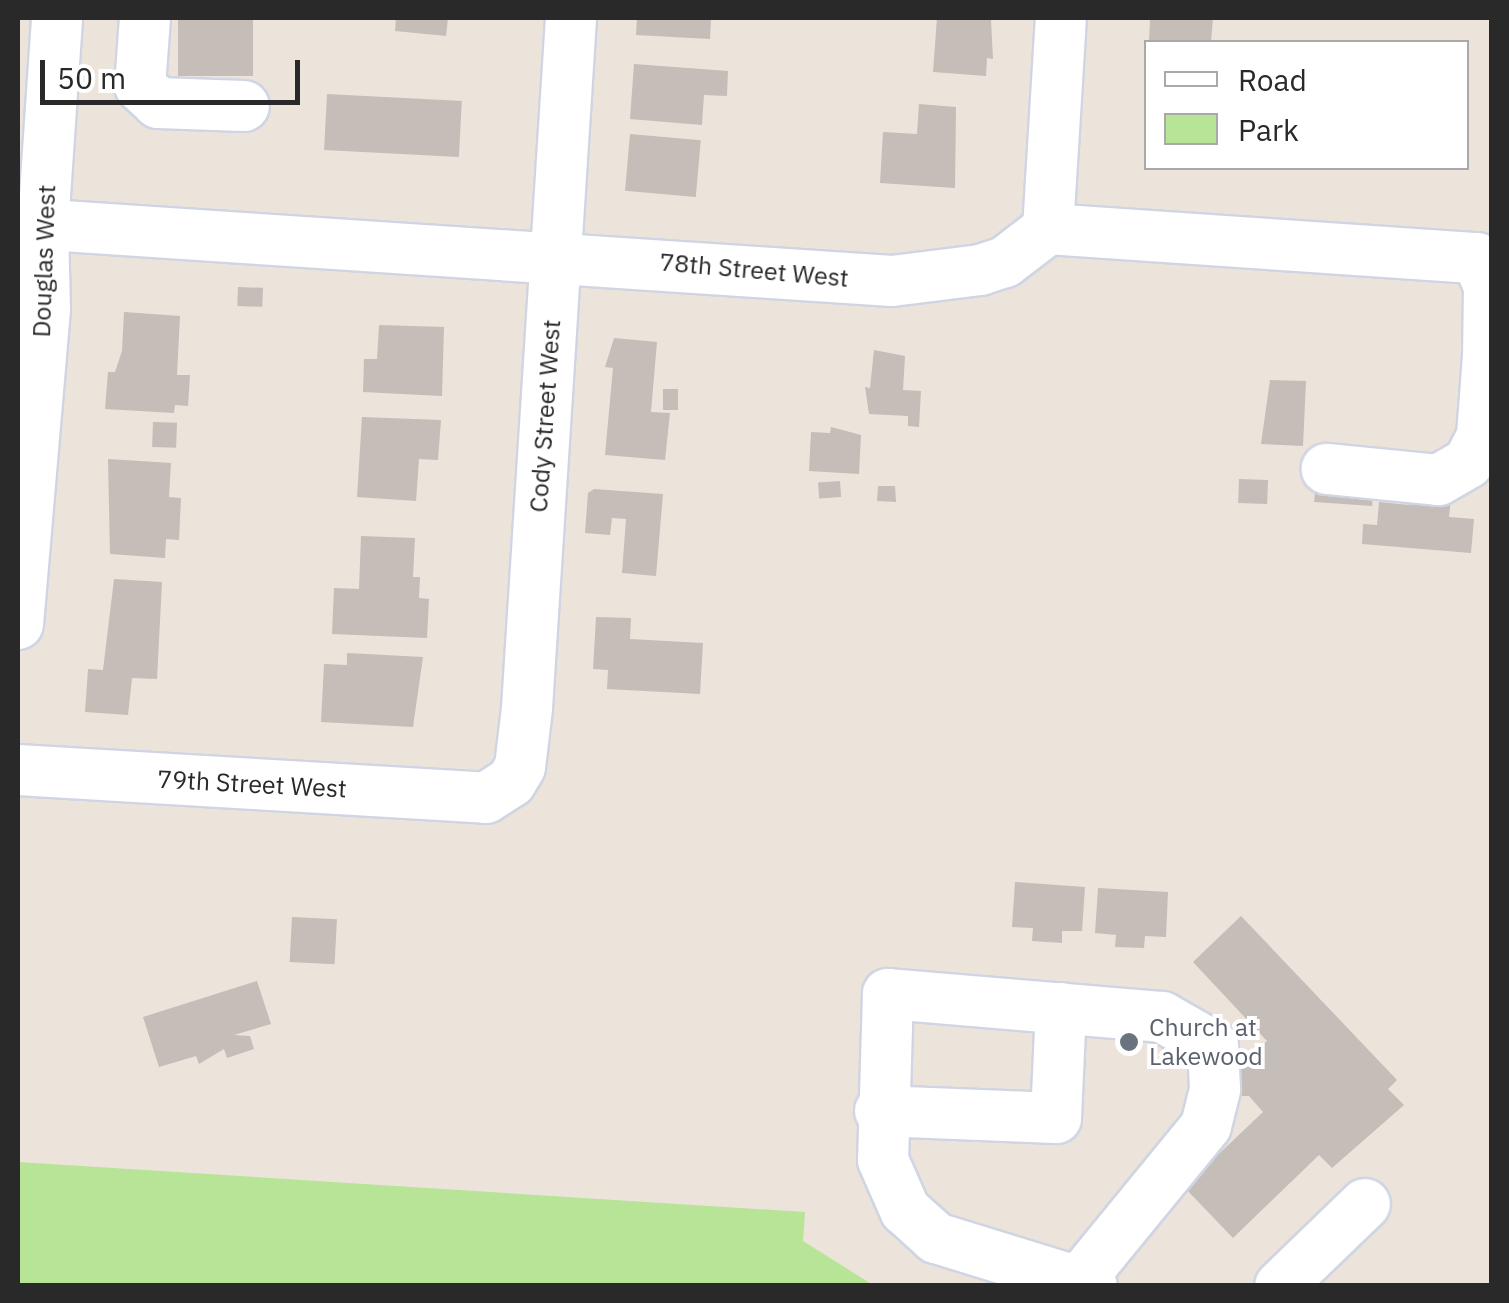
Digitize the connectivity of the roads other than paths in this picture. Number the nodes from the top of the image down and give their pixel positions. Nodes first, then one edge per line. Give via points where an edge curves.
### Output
1 (145, 18) edge
2 (570, 18) edge
3 (1061, 18) edge
4 (43, 39) edge
5 (244, 106) dead end
6 (30, 224) edge
7 (1048, 229) junction
8 (556, 256) junction
9 (1327, 469) dead end
10 (18, 624) edge
11 (18, 770) edge
12 (486, 798) joint
13 (1061, 1008) junction
14 (880, 1111) junction
15 (1364, 1204) dead end
16 (1086, 1283) edge
17 (1280, 1286) edge

1 - 5 street via 140,86 158,103
2 - 8 street, Cody Street West
3 - 7 street
4 - 6 street, Douglas West
6 - 8 street, 78th Street West
6 - 10 street, Douglas West via 45,308
7 - 8 street, 78th Street West via 1006,262 892,280
7 - 9 street via 1477,258 1489,286 1488,356 1482,436 1468,463 1438,480
8 - 12 street, Cody Street West via 520,767
11 - 12 street, 79th Street West
13 - 14 street via 1056,1118
13 - 14 street via 888,994
13 - 16 street via 1162,1016 1213,1046 1215,1090 1206,1126
14 - 16 street via 883,1160 905,1210 936,1238
15 - 17 street

